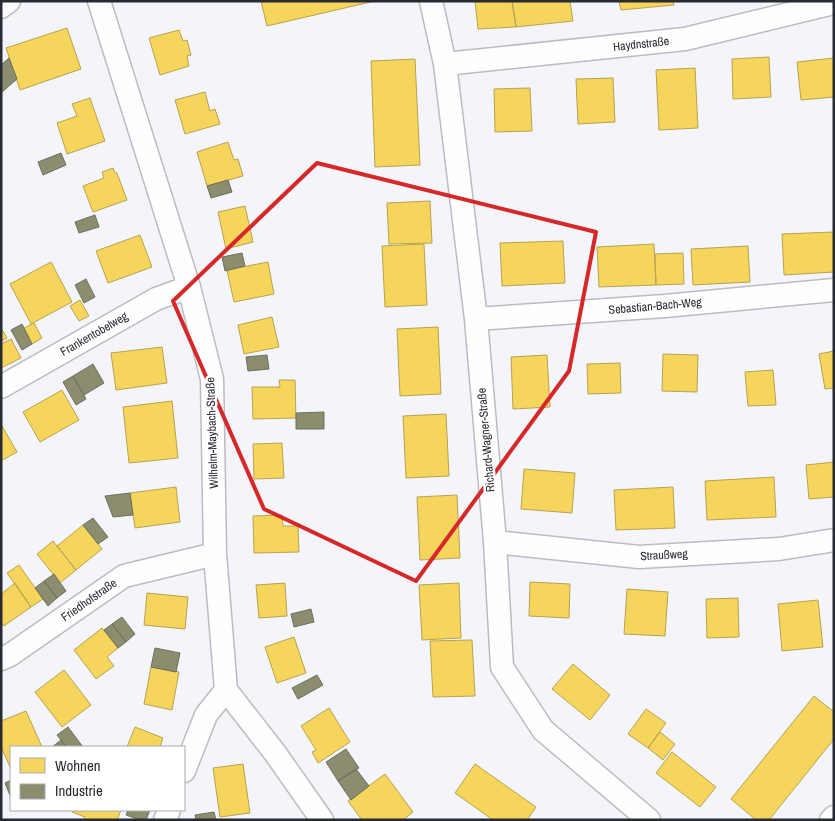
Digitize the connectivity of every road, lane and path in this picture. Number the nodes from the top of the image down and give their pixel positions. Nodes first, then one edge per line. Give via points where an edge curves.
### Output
1 (9, 1) edge
2 (99, 1) edge
3 (431, 1) edge
4 (834, 4) edge
5 (1, 7) edge
6 (445, 64) junction
7 (189, 287) junction
8 (834, 290) edge
9 (476, 319) junction
10 (1, 387) edge
11 (834, 540) edge
12 (495, 542) junction
13 (215, 554) junction
14 (1, 659) edge
15 (226, 690) junction
16 (185, 768) edge
17 (322, 820) edge
18 (649, 820) edge

1 - 5 street
2 - 7 street, Wilhelm-Maybach-Straße
3 - 6 street, Richard-Wagner-Straße
4 - 6 street, Haydnstraße via 685,39
6 - 9 street, Richard-Wagner-Straße
7 - 10 street, Frankentobelweg via 156,299
7 - 13 street, Wilhelm-Maybach-Straße via 212,379
8 - 9 street, Sebastian-Bach-Weg
9 - 12 street, Richard-Wagner-Straße
11 - 12 street, Straußweg via 780,548 639,557
12 - 18 street, Richard-Wagner-Straße via 502,667 543,730
13 - 14 street, Friedhofstraße via 124,576
13 - 15 street, Wilhelm-Maybach-Straße
15 - 16 street via 206,715
15 - 17 street

